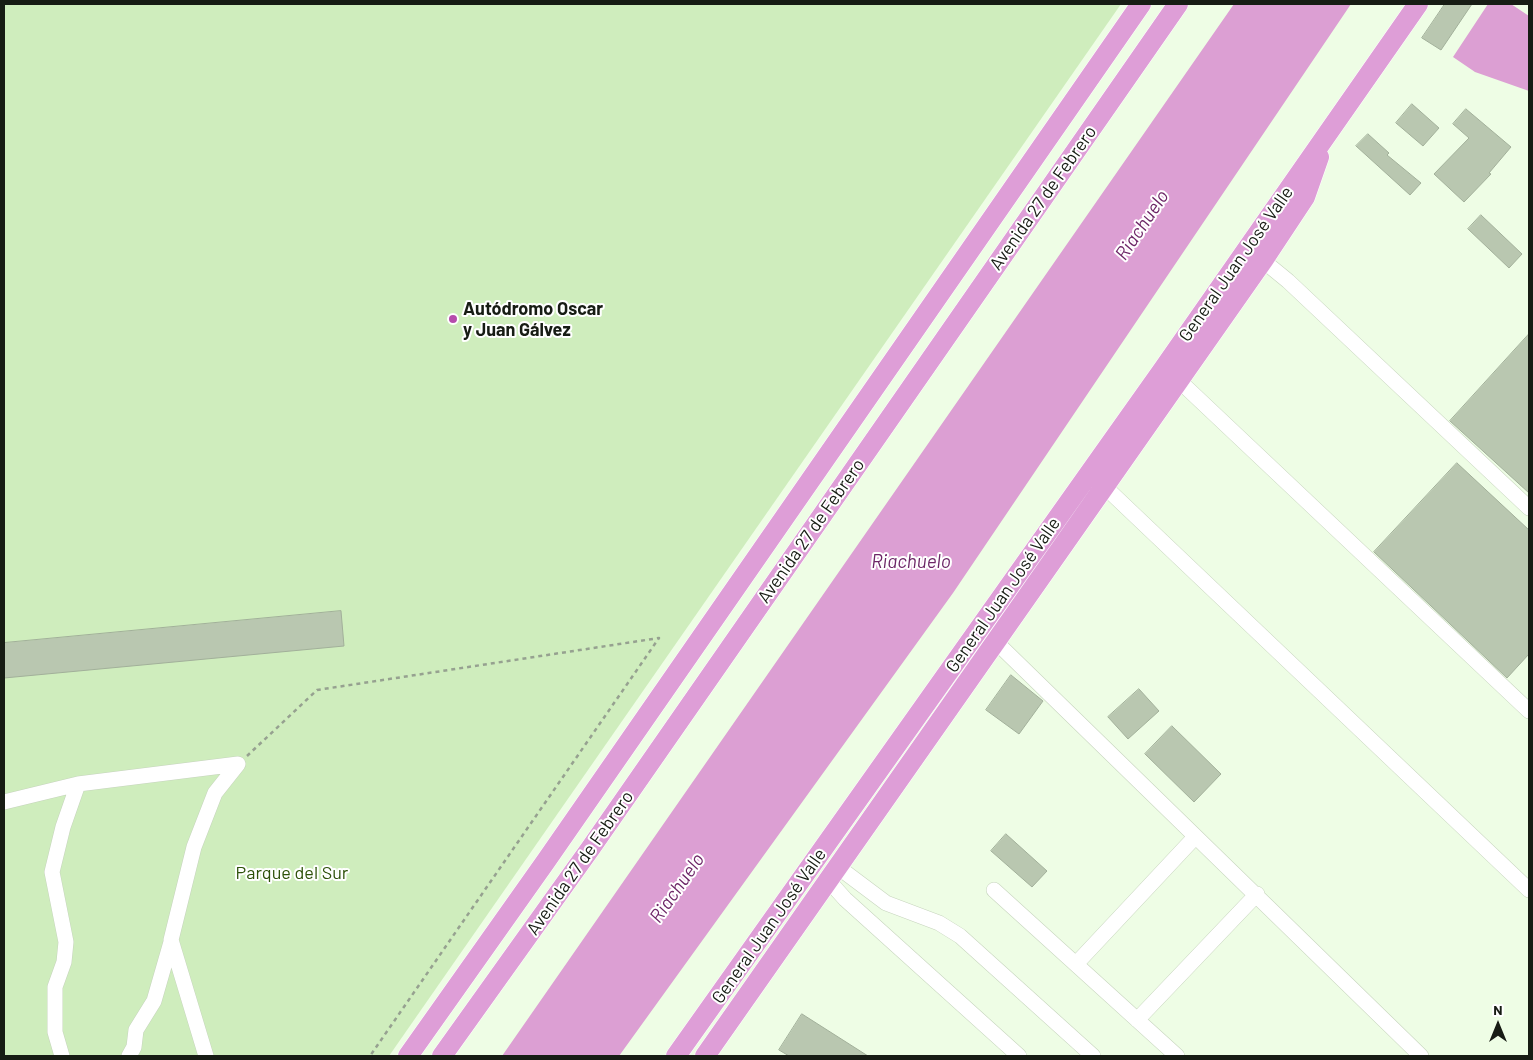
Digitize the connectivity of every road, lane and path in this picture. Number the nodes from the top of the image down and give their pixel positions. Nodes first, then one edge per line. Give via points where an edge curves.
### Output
1 (1142, 4) edge
2 (1178, 4) edge
3 (1418, 4) edge
4 (1328, 133) junction
5 (1247, 249) junction
6 (1264, 260) junction
7 (1171, 373) junction
8 (1104, 486) junction
9 (1529, 508) edge
10 (995, 641) junction
11 (1529, 711) edge
12 (238, 764) junction
13 (78, 784) junction
14 (4, 802) edge
15 (1195, 837) junction
16 (833, 874) junction
17 (994, 890) dead end
18 (1529, 890) edge
19 (1257, 894) junction
20 (171, 940) junction
21 (1076, 964) junction
22 (1137, 1020) junction
23 (62, 1056) edge
24 (129, 1056) edge
25 (206, 1056) edge
26 (370, 1056) edge
27 (408, 1056) edge
28 (442, 1056) edge
29 (676, 1056) edge
30 (705, 1056) edge
31 (1019, 1056) edge
32 (1093, 1056) edge
33 (1177, 1056) edge
34 (1421, 1056) edge

1 - 27 main road, Avenida 27 de Febrero
2 - 28 main road, Avenida 27 de Febrero
3 - 4 main road, General Juan José Valle
4 - 5 main road, General Juan José Valle
4 - 6 main road, General Juan José Valle via 1305,197
5 - 6 street
5 - 7 main road, General Juan José Valle
6 - 7 main road, General Juan José Valle
6 - 9 street
7 - 8 main road, General Juan José Valle
7 - 11 street
7 - 29 main road, General Juan José Valle
8 - 10 main road, General Juan José Valle
8 - 18 street
10 - 15 street
10 - 16 main road, General Juan José Valle
12 - 13 street
12 - 20 street via 215,793 194,847
12 - 26 path via 317,690 659,638
13 - 14 street
13 - 23 street via 52,872 66,942 64,962 55,986 55,1032
15 - 19 street
15 - 21 street
16 - 30 main road, General Juan José Valle
16 - 31 street via 845,899
16 - 32 street via 886,903 960,936
17 - 21 street
19 - 22 street
19 - 34 street
20 - 24 street via 154,1001 136,1030
20 - 25 street
21 - 22 street
22 - 33 street

